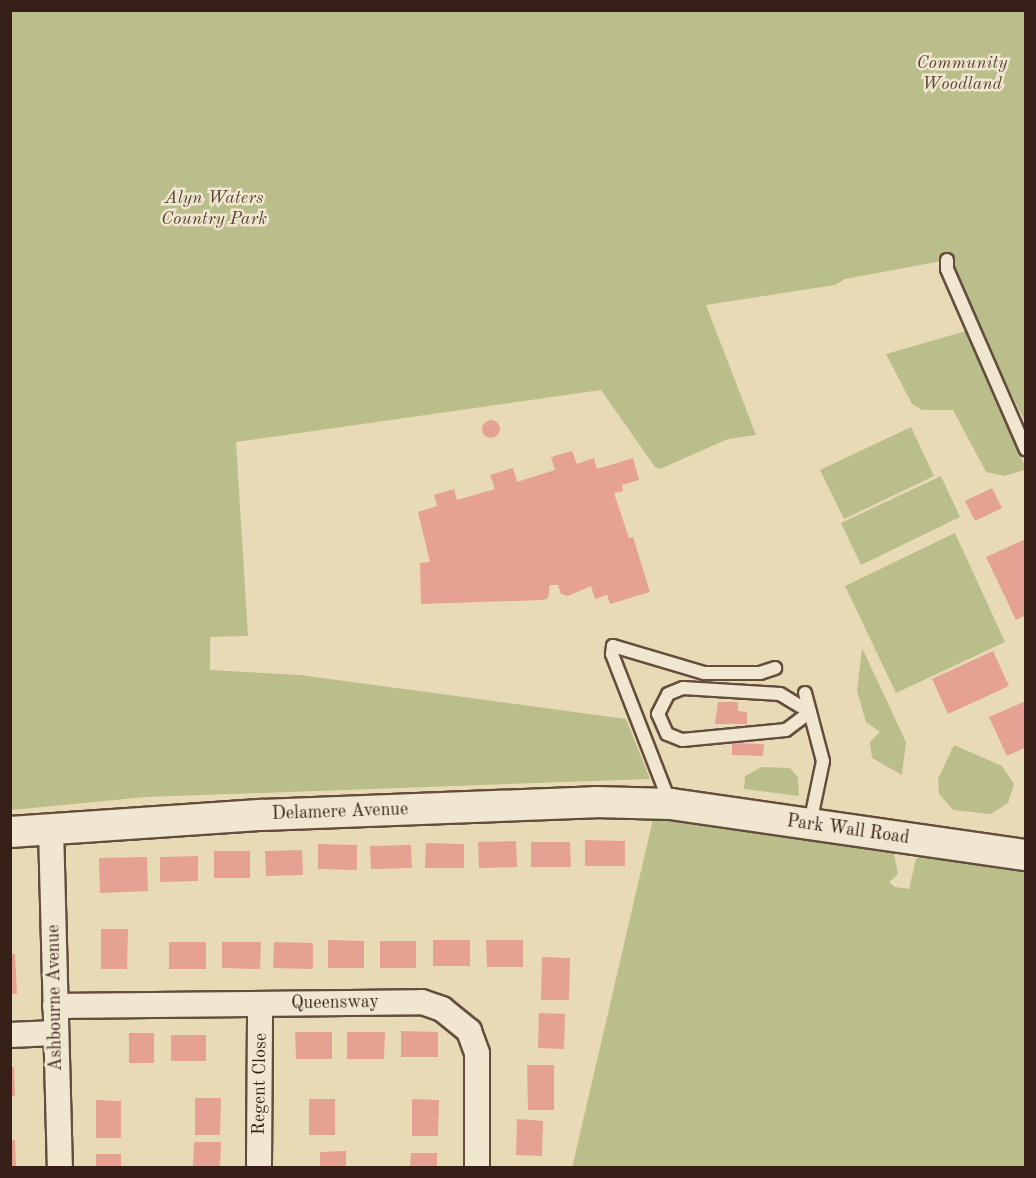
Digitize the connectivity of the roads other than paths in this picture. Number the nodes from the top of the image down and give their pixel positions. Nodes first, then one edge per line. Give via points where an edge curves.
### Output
1 (947, 260) dead end
2 (1026, 450) edge
3 (775, 668) dead end
4 (805, 693) dead end
5 (810, 712) junction
6 (670, 804) junction
7 (810, 824) junction
8 (51, 828) junction
9 (10, 832) edge
10 (1026, 855) edge
11 (260, 1004) junction
12 (55, 1006) junction
13 (55, 1033) junction
14 (10, 1035) edge
15 (259, 1164) dead end
16 (60, 1167) edge
17 (477, 1167) edge

1 - 2 lane via 947,269
3 - 6 lane via 760,673 704,673 613,646 612,654
4 - 5 lane
5 - 5 lane via 786,730 682,740 667,734 658,714 668,694 683,688 780,694
5 - 7 lane via 823,761
6 - 7 street, Park Wall Road
6 - 8 street, Delamere Avenue via 595,802
7 - 10 street, Park Wall Road
8 - 9 street, Delamere Avenue
8 - 12 street, Ashbourne Avenue
11 - 12 street, Queensway
11 - 15 street, Regent Close
11 - 17 street, Queensway via 422,1002 452,1014 469,1031 477,1053
12 - 13 street, Ashbourne Avenue
13 - 14 street
13 - 16 street, Ashbourne Avenue

